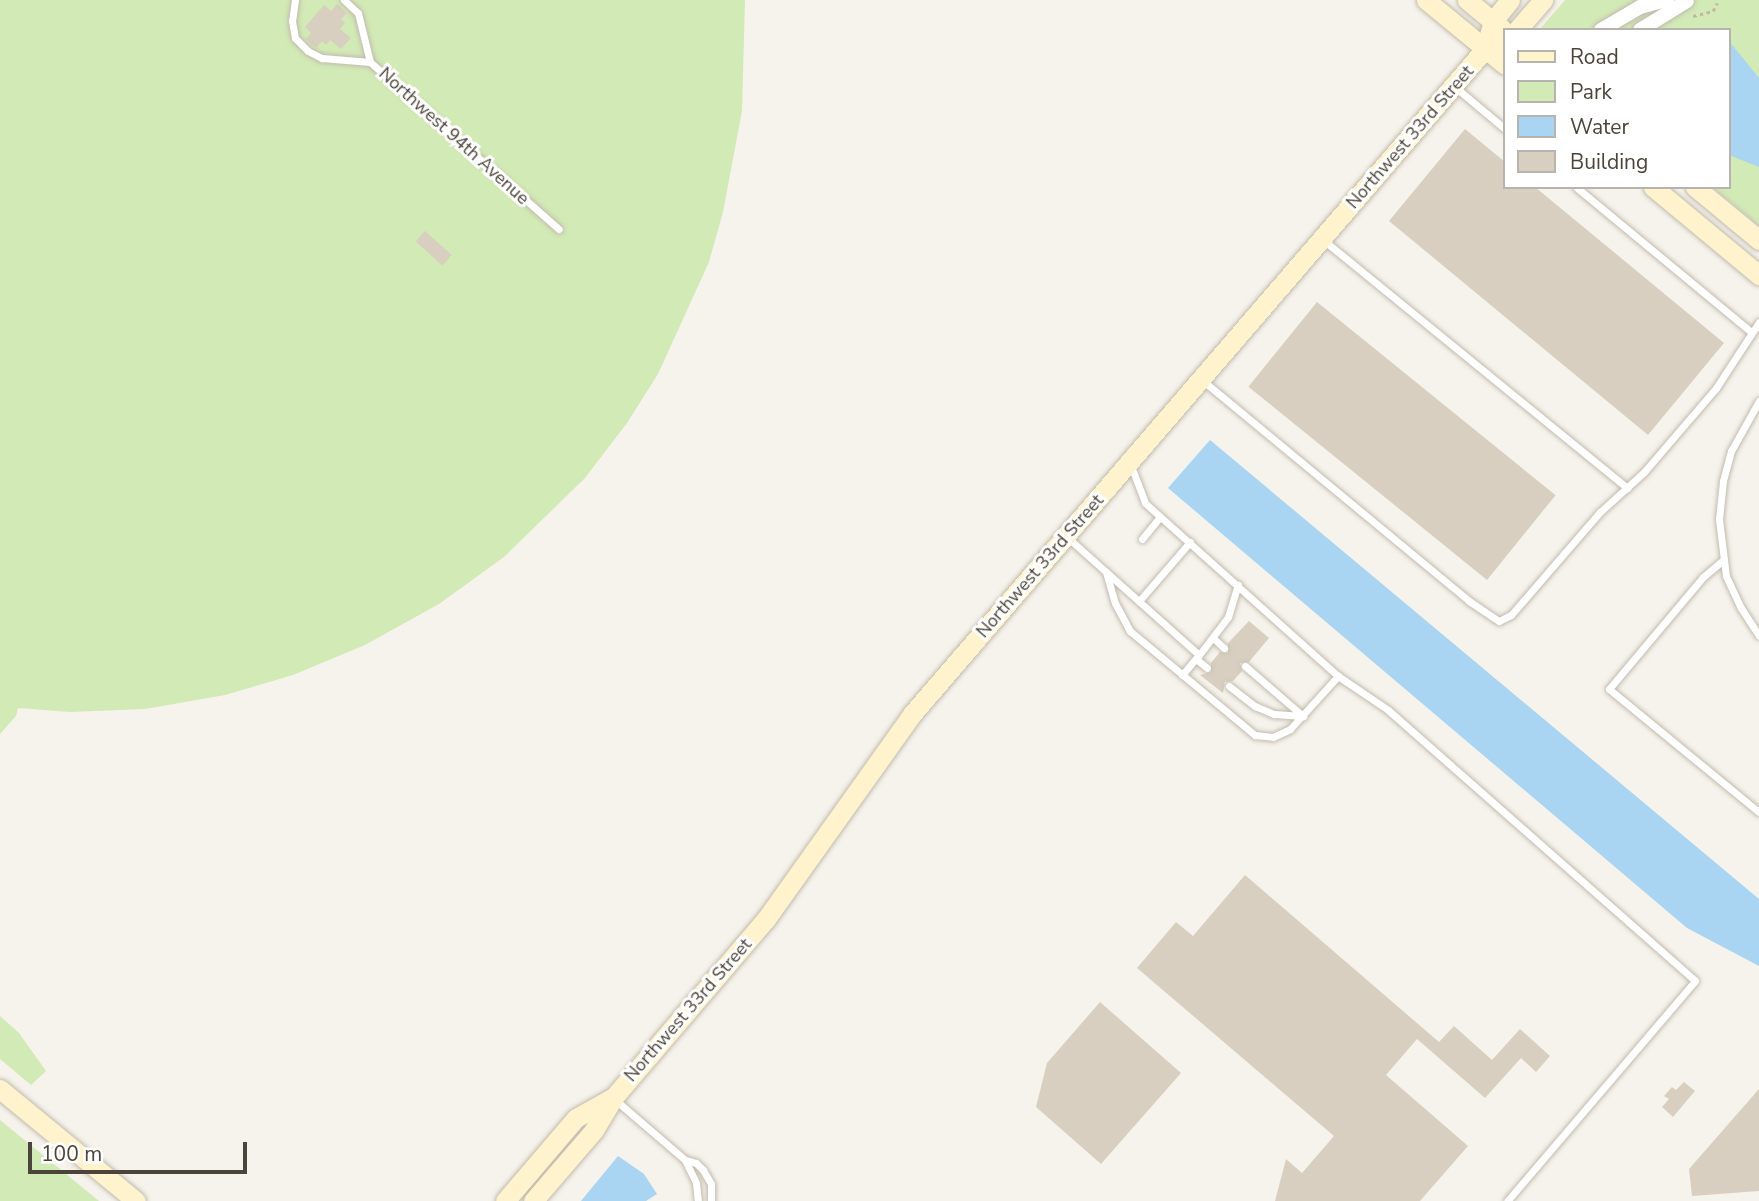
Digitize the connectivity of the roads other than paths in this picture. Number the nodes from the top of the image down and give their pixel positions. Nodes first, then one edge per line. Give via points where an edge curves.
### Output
1 (295, 0) edge
2 (344, 0) edge
3 (1426, 0) edge
4 (1467, 0) edge
5 (1510, 0) edge
6 (1543, 0) edge
7 (1667, 0) edge
8 (1674, 0) edge
9 (1692, 0) edge
10 (1687, 1) edge
11 (1499, 26) edge
12 (1519, 28) edge
13 (1608, 28) edge
14 (1643, 28) edge
15 (1504, 40) edge
16 (1485, 49) junction
17 (370, 62) junction
18 (1504, 64) edge
19 (1454, 86) junction
20 (1504, 128) edge
21 (1578, 189) edge
22 (1655, 189) edge
23 (1697, 189) edge
24 (559, 229) dead end
25 (1322, 239) junction
26 (1759, 240) edge
27 (1759, 275) edge
28 (1759, 322) edge
29 (1751, 331) junction
30 (1201, 379) junction
31 (1759, 401) edge
32 (1130, 462) junction
33 (1627, 488) junction
34 (1160, 517) junction
35 (1065, 536) junction
36 (1142, 538) dead end
37 (1190, 542) junction
38 (1722, 561) junction
39 (1107, 572) junction
40 (1238, 585) junction
41 (1139, 601) junction
42 (1759, 636) edge
43 (1213, 638) junction
44 (1224, 648) dead end
45 (1198, 657) junction
46 (1245, 666) dead end
47 (1207, 668) dead end
48 (1182, 676) junction
49 (1338, 676) junction
50 (1229, 686) dead end
51 (1303, 716) junction
52 (1759, 811) edge
53 (0, 1088) edge
54 (612, 1098) junction
55 (685, 1160) junction
56 (136, 1201) edge
57 (505, 1201) edge
58 (533, 1201) edge
59 (698, 1201) edge
60 (711, 1201) edge
61 (1507, 1201) edge

1 - 17 lane via 295,38 307,51 322,58
2 - 17 lane, Northwest 94th Avenue via 358,13
3 - 16 street
4 - 11 street
5 - 11 street, Northwest 33rd Street
6 - 12 street
7 - 13 street via 1640,7
8 - 10 street
9 - 10 street
10 - 14 street
11 - 16 street, Northwest 33rd Street
15 - 16 street, Northwest 33rd Street
16 - 18 street
16 - 19 street, Northwest 33rd Street
17 - 24 lane, Northwest 94th Avenue
19 - 20 lane
19 - 25 street, Northwest 33rd Street
21 - 29 lane
22 - 27 street
23 - 26 street
25 - 30 street, Northwest 33rd Street
25 - 33 lane
28 - 29 lane
29 - 33 lane via 1716,388
30 - 32 street, Northwest 33rd Street
30 - 33 lane via 1495,620 1507,618 1600,512
31 - 38 lane via 1740,431 1724,473 1719,519
32 - 34 lane via 1140,496
32 - 35 street, Northwest 33rd Street
34 - 36 lane
34 - 37 lane
35 - 39 lane
35 - 54 street, Northwest 33rd Street via 907,720 766,919
37 - 40 lane
37 - 41 lane
38 - 42 lane via 1736,598
38 - 52 lane via 1703,577 1609,689
39 - 41 lane
39 - 48 lane via 1126,625
40 - 43 lane via 1228,617
40 - 49 lane
41 - 45 lane
43 - 44 lane
43 - 45 lane
45 - 47 lane
45 - 48 lane
46 - 51 lane
48 - 51 lane via 1255,735 1282,734
49 - 51 lane
49 - 61 lane via 1388,710 1695,981
50 - 51 lane via 1274,714
53 - 56 street
54 - 55 lane
54 - 57 street, Northwest 33rd Street via 576,1118
54 - 58 street, Northwest 33rd Street via 594,1130
55 - 59 lane via 696,1183
55 - 60 lane via 696,1163 708,1177

